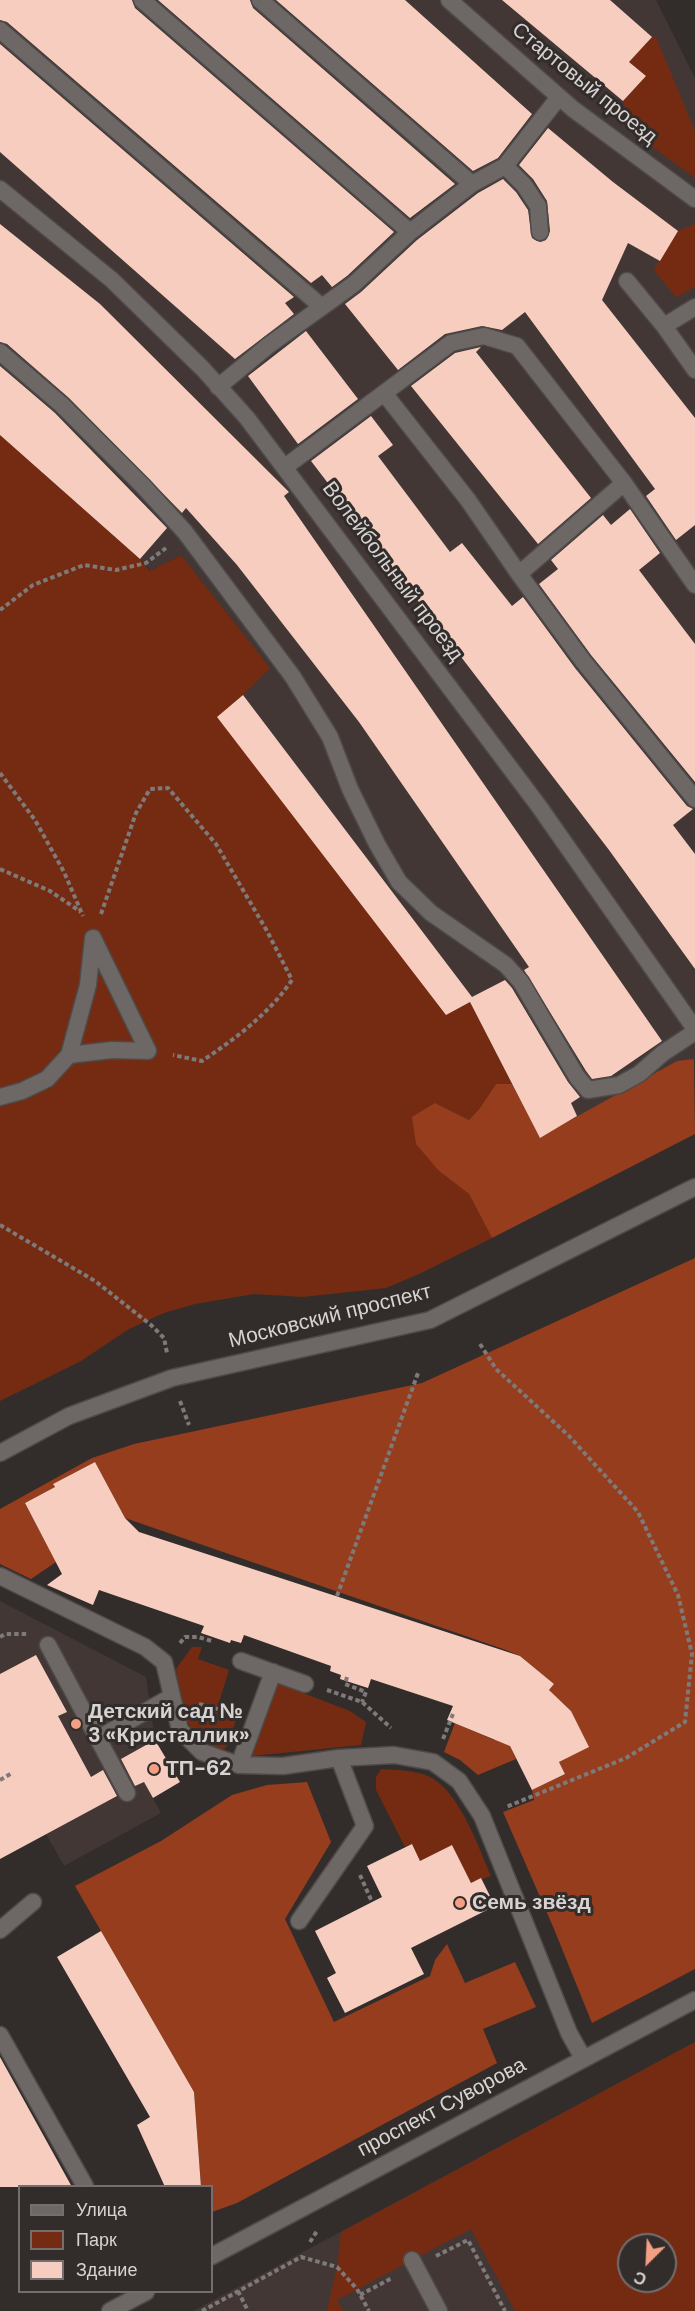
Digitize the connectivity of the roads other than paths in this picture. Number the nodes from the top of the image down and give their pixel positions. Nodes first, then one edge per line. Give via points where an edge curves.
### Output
1 (142, 0) edge
2 (260, 0) edge
3 (449, 0) edge
4 (0, 30) edge
5 (559, 98) junction
6 (505, 166) junction
7 (472, 184) junction
8 (0, 189) edge
9 (695, 199) edge
10 (410, 232) junction
11 (540, 232) dead end
12 (627, 281) dead end
13 (321, 306) junction
14 (695, 308) edge
15 (664, 326) junction
16 (0, 352) edge
17 (695, 369) edge
18 (218, 387) junction
19 (384, 393) junction
20 (285, 467) junction
21 (624, 483) junction
22 (519, 574) junction
23 (695, 585) edge
24 (695, 799) edge
25 (695, 1031) edge
26 (69, 1055) junction
27 (0, 1097) edge
28 (695, 1187) edge
29 (0, 1453) edge
30 (0, 1576) edge
31 (48, 1645) dead end
32 (241, 1661) dead end
33 (273, 1672) junction
34 (305, 1684) dead end
35 (171, 1697) junction
36 (99, 1738) junction
37 (339, 1758) junction
38 (239, 1765) junction
39 (127, 1793) dead end
40 (33, 1902) dead end
41 (299, 1921) dead end
42 (0, 1930) edge
43 (695, 2000) edge
44 (0, 2035) edge
45 (583, 2058) junction
46 (84, 2185) edge
47 (213, 2255) edge
48 (412, 2260) dead end
49 (144, 2293) edge
50 (110, 2311) edge
51 (439, 2311) edge

1 - 10 street
2 - 7 street
3 - 5 street, Стартовый проезд
4 - 13 street
5 - 6 street
5 - 9 street, Стартовый проезд
6 - 7 street
6 - 11 street via 538,206
7 - 10 street
8 - 18 street, Волейбольный проезд via 112,280
10 - 13 street via 354,284
12 - 15 street
13 - 18 street
14 - 15 street
15 - 17 street
16 - 25 street via 62,405 185,532 300,687 330,737 350,789 399,882 431,914 506,965 521,982 588,1090 620,1085
18 - 20 street, Волейбольный проезд
19 - 20 street
19 - 21 street via 451,343 484,336 517,346
19 - 22 street via 468,500
20 - 25 street, Волейбольный проезд via 538,805
21 - 22 street
21 - 23 street
22 - 24 street via 583,661
26 - 26 street via 88,985 93,938 148,1051
26 - 27 street via 47,1079
28 - 29 street, Московский проспект via 430,1320 172,1378 69,1416
30 - 35 street via 145,1647 164,1662
31 - 36 street
32 - 33 street
33 - 34 street
33 - 38 street
35 - 36 street
35 - 38 street via 180,1730 202,1752
36 - 39 street
37 - 38 street via 283,1766
37 - 41 street via 365,1826
37 - 45 street via 394,1755 433,1762 459,1780 482,1816
40 - 42 street
43 - 45 street, проспект Суворова
44 - 46 street
45 - 47 street, проспект Суворова
48 - 51 street
49 - 50 street

